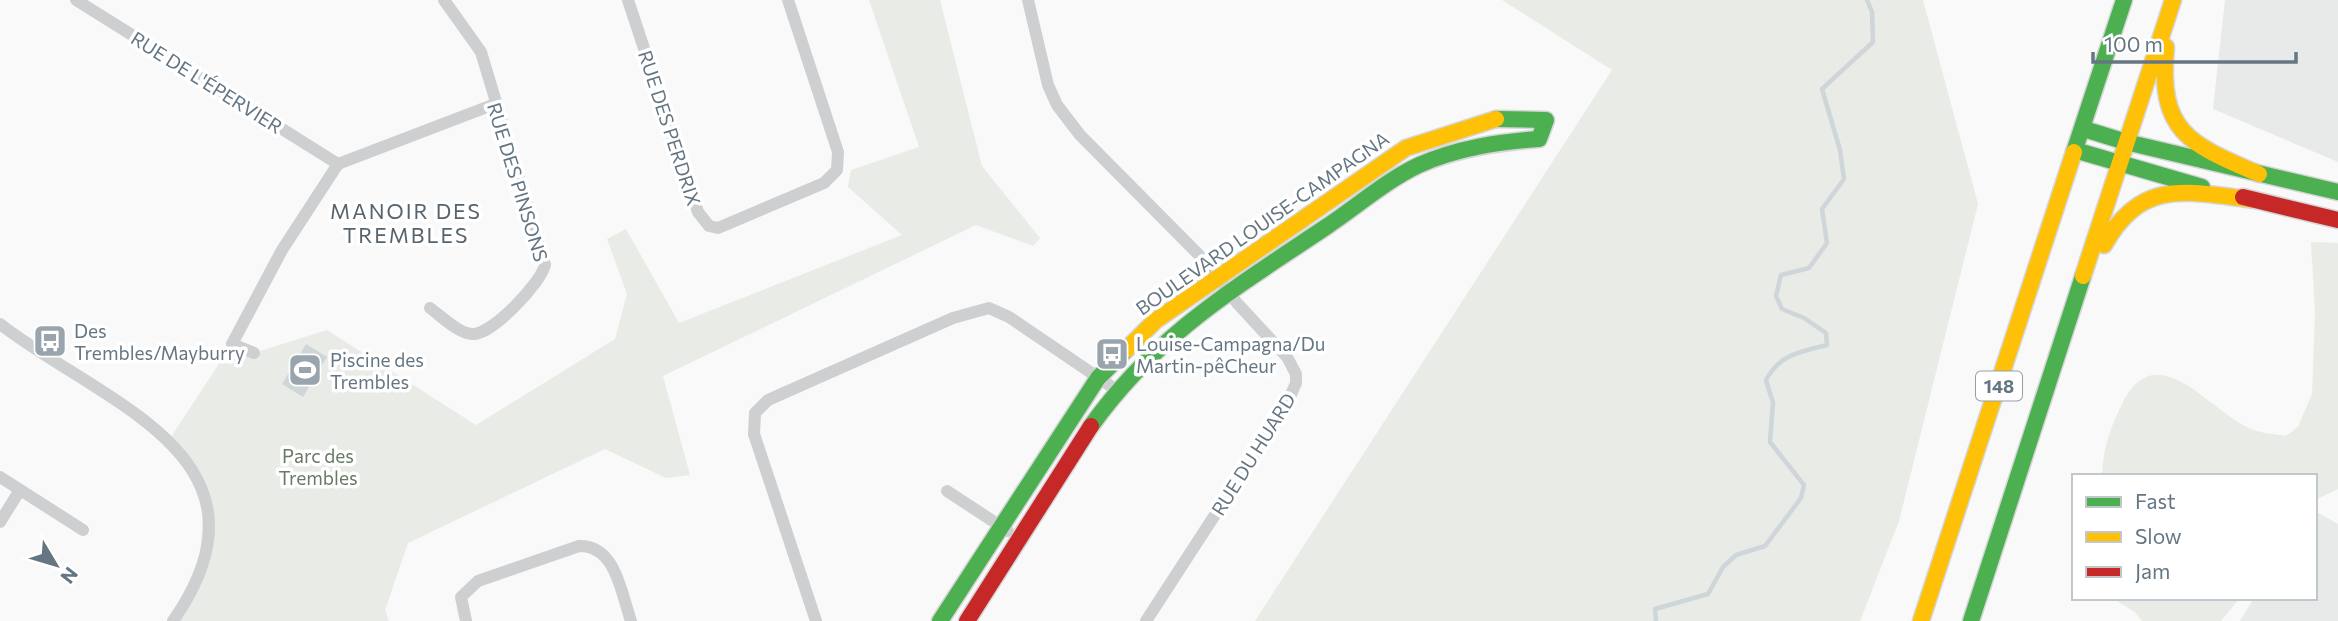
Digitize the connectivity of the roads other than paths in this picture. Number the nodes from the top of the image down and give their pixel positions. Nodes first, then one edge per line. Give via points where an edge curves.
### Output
1 (76, 0) edge
2 (444, 0) edge
3 (628, 0) edge
4 (788, 0) edge
5 (1028, 0) edge
6 (2124, 0) edge
7 (2173, 0) edge
8 (495, 104) junction
9 (2084, 129) junction
10 (2126, 142) junction
11 (2078, 151) junction
12 (338, 164) junction
13 (2119, 164) junction
14 (2259, 174) junction
15 (2338, 192) edge
16 (2255, 200) junction
17 (2338, 220) edge
18 (1216, 277) junction
19 (1229, 293) junction
20 (430, 308) dead end
21 (0, 324) edge
22 (2065, 335) junction
23 (254, 353) dead end
24 (1098, 378) junction
25 (1118, 391) junction
26 (0, 477) edge
27 (20, 490) junction
28 (947, 491) dead end
29 (0, 522) edge
30 (1001, 526) junction
31 (83, 530) dead end
32 (1020, 539) junction
33 (173, 621) edge
34 (466, 621) edge
35 (631, 621) edge
36 (816, 621) edge
37 (940, 621) edge
38 (967, 621) edge
39 (1146, 621) edge
40 (1921, 621) edge
41 (1971, 621) edge

1 - 12 street, RUE DE L'ÉPERVIER
2 - 8 street, RUE DES PINSONS via 476,42
3 - 4 street, RUE DES PERDRIX via 698,212 709,226 718,228 824,183 837,170 838,152
5 - 18 street, RUE DU HUARD via 1057,105 1080,135 1208,262
6 - 9 main road, 148
7 - 10 main road, 148
7 - 14 main road via 2163,75 2172,115 2183,134 2206,153
8 - 12 street
8 - 20 street, RUE DES PINSONS via 544,255 543,275 479,333 463,331
9 - 10 main road
9 - 11 main road, 148
10 - 13 main road, 148
10 - 14 main road
11 - 13 main road
11 - 40 main road, 148
12 - 23 street via 282,250 232,344
13 - 16 main road
13 - 22 main road, 148
14 - 15 main road
16 - 17 main road
16 - 22 main road via 2173,192 2133,205 2111,229
18 - 19 street, RUE DU HUARD
18 - 19 main road, BOULEVARD LOUISE-CAMPAGNA via 1406,148 1493,119 1546,120 1539,139 1496,141 1417,166
18 - 24 main road, BOULEVARD LOUISE-CAMPAGNA via 1155,321
19 - 25 main road, BOULEVARD LOUISE-CAMPAGNA via 1165,340
19 - 39 street, RUE DU HUARD via 1293,365 1296,383 1287,404
21 - 33 street via 155,426 191,467 204,499 208,551 198,583
22 - 41 main road, 148
24 - 25 street
24 - 30 main road, BOULEVARD LOUISE-CAMPAGNA
24 - 36 street via 1009,317 980,308 779,393 759,407 752,422 754,434
25 - 32 main road, BOULEVARD LOUISE-CAMPAGNA
26 - 27 street
27 - 29 street
27 - 31 street
28 - 30 street
30 - 32 street
30 - 37 main road, BOULEVARD LOUISE-CAMPAGNA
32 - 38 main road, BOULEVARD LOUISE-CAMPAGNA
34 - 35 street via 461,597 478,581 589,545 610,562

